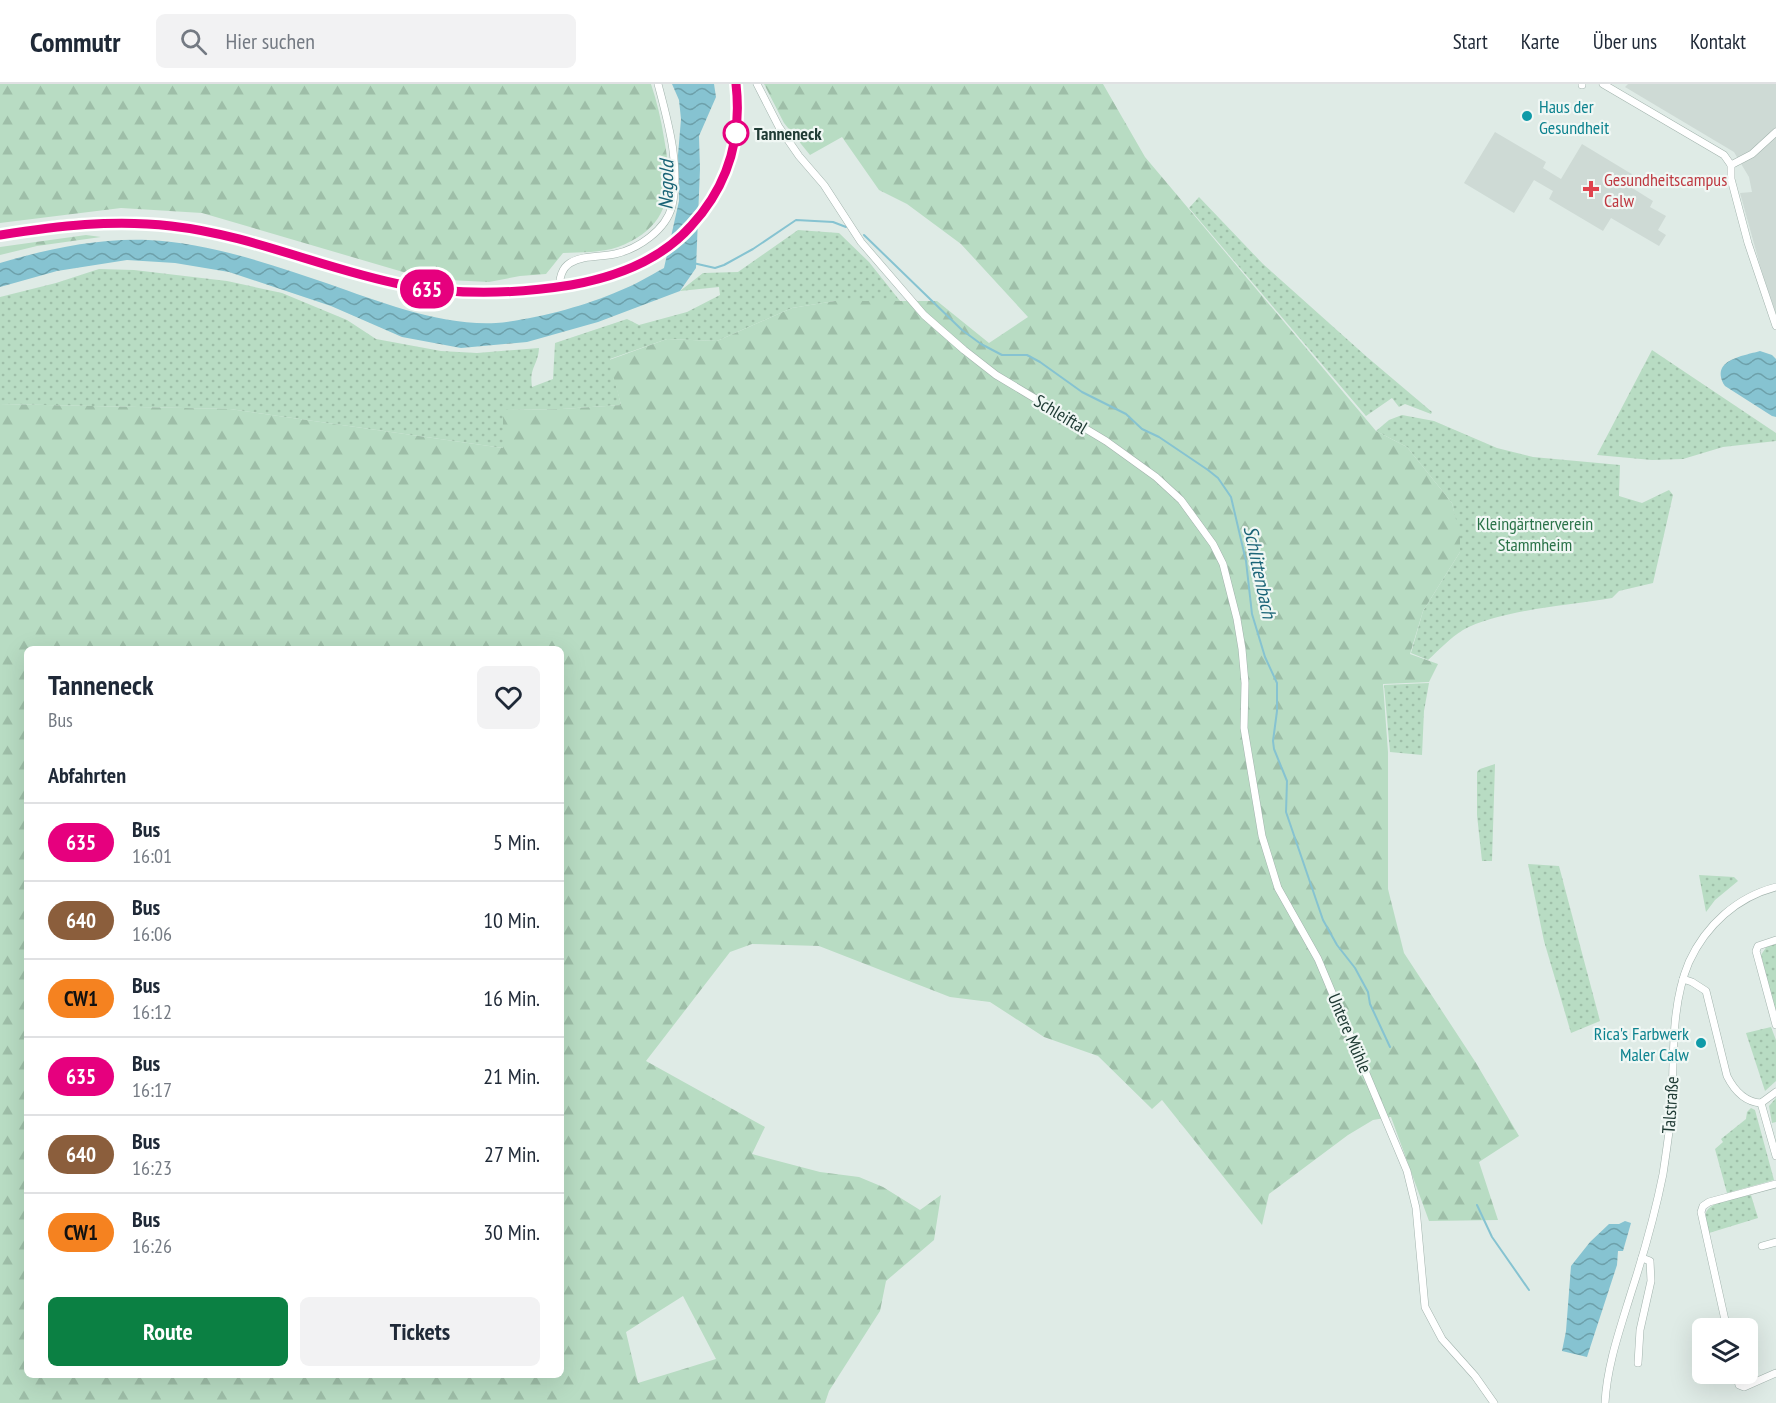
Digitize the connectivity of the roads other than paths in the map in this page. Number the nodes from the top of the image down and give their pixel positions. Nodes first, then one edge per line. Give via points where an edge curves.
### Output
1 (658, 84) edge
2 (736, 84) edge
3 (757, 84) edge
4 (1604, 84) edge
5 (1776, 132) edge
6 (1731, 165) junction
7 (0, 235) edge
8 (560, 286) junction
9 (1776, 326) edge
10 (1255, 791) joint
11 (1776, 887) edge
12 (1776, 940) edge
13 (1683, 979) junction
14 (1776, 1025) edge
15 (1776, 1092) edge
16 (1761, 1103) junction
17 (1776, 1156) edge
18 (1776, 1184) edge
19 (1776, 1242) edge
20 (1762, 1246) dead end
21 (1642, 1258) junction
22 (1725, 1318) edge
23 (1638, 1363) dead end
24 (1776, 1373) edge
25 (1758, 1381) edge
26 (1494, 1403) edge
27 (1605, 1403) edge

1 - 8 street via 673,157 672,208 656,232 643,242 617,253 568,264
2 - 8 main road via 735,146 721,183 700,217 650,259 604,277
3 - 10 street, Schleiftal via 779,127 861,242 924,315 996,375 1106,441 1156,477 1197,519 1223,564 1237,619 1245,728
4 - 6 street via 1724,155
5 - 6 street via 1752,154
6 - 9 street via 1731,179
7 - 8 main road via 78,224 143,223 238,238 368,277 438,291 495,293
10 - 26 street, Untere Mühle via 1262,836 1278,888 1318,959 1407,1171 1415,1201 1425,1307 1442,1339
11 - 13 street, Talstraße via 1742,902 1714,923 1699,943
12 - 14 street via 1758,946 1756,951
13 - 16 street via 1706,991 1732,1087 1742,1096
13 - 21 street, Talstraße via 1663,1172
15 - 16 street
16 - 17 street
18 - 22 street via 1703,1206 1701,1212
19 - 20 street
21 - 23 street via 1650,1261 1652,1281 1640,1330
21 - 27 street, Talstraße via 1606,1378
24 - 25 street

